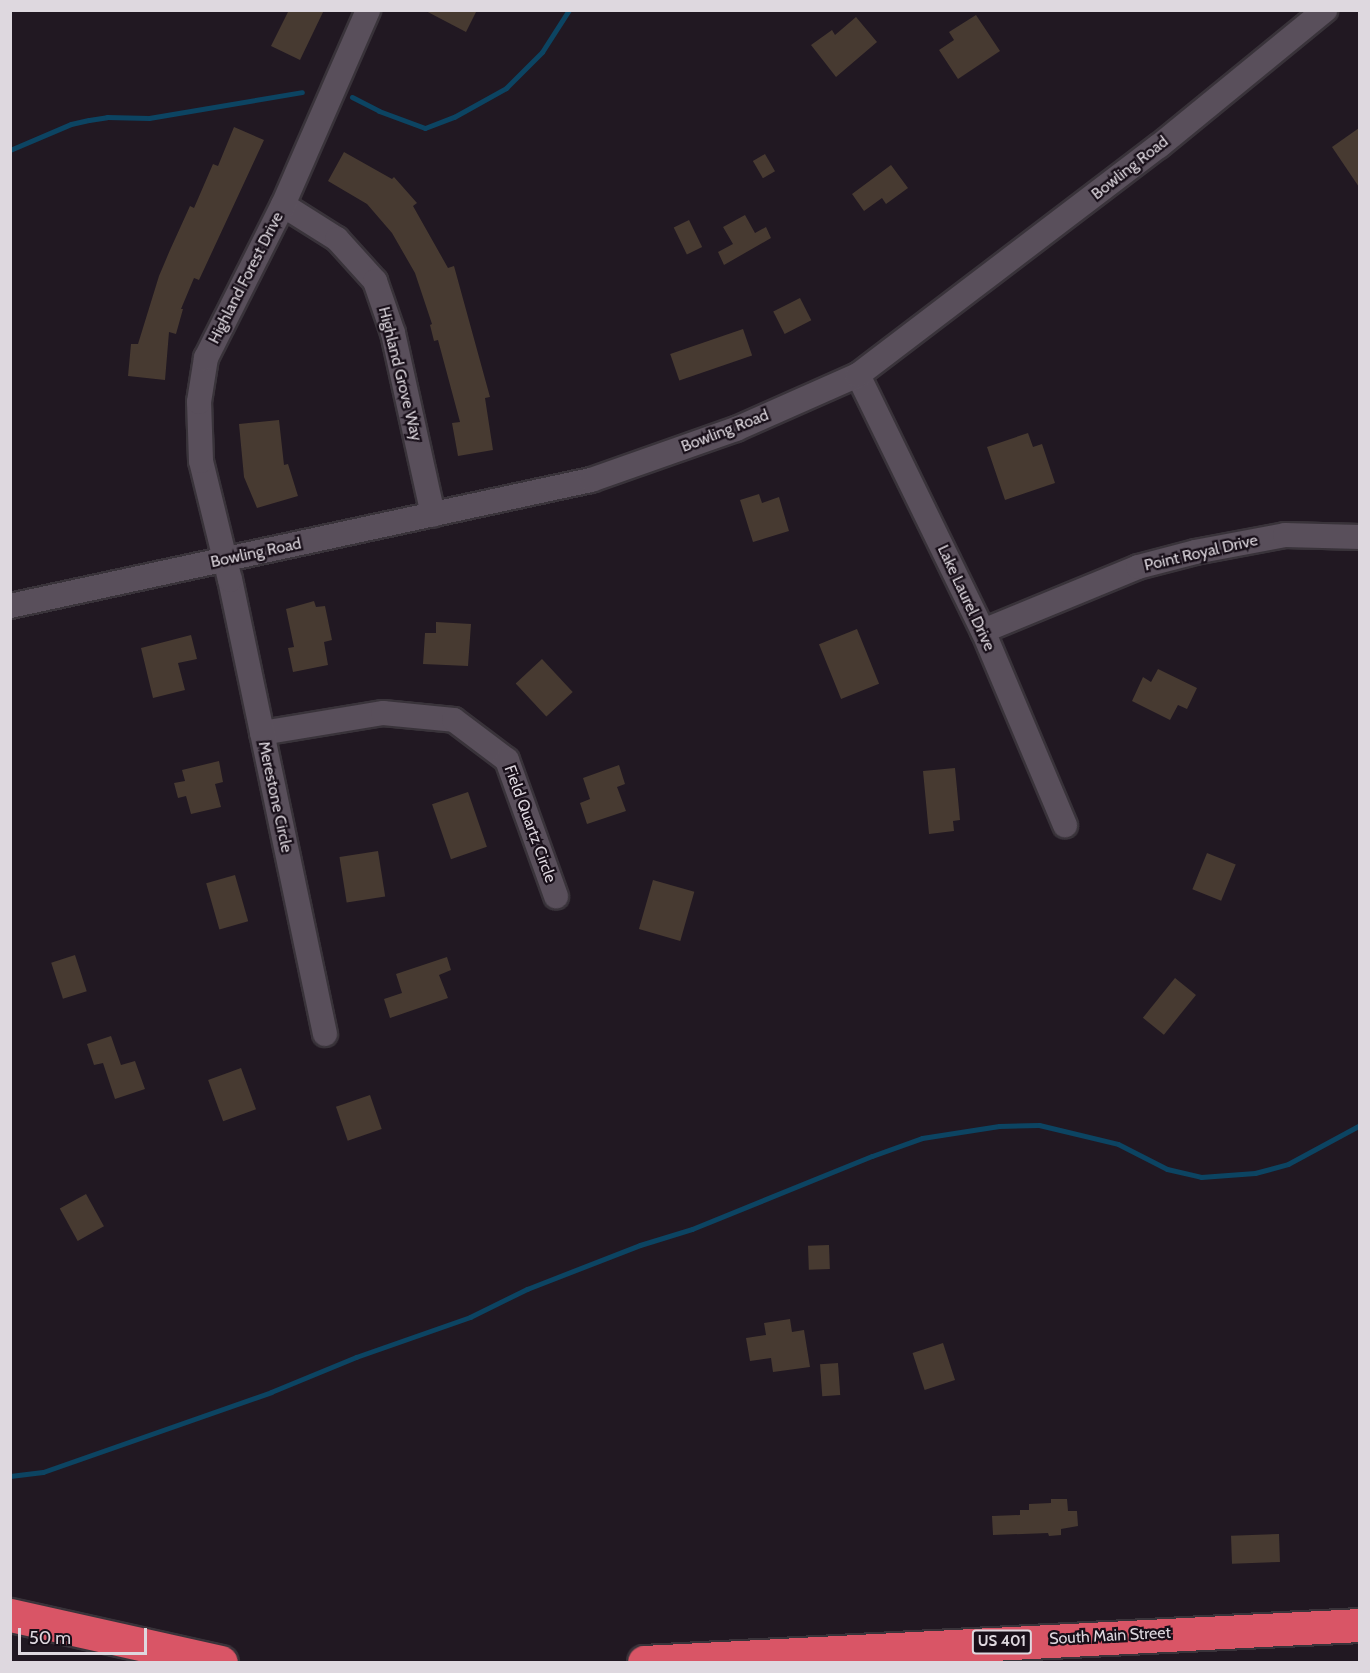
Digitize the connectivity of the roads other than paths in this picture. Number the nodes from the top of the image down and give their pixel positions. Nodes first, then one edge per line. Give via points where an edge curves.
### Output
1 (368, 10) edge
2 (1325, 10) edge
3 (283, 205) junction
4 (858, 375) junction
5 (433, 515) junction
6 (1359, 537) edge
7 (224, 560) junction
8 (10, 606) edge
9 (983, 631) junction
10 (262, 733) junction
11 (1065, 825) dead end
12 (556, 896) dead end
13 (325, 1034) dead end
14 (10, 1615) edge
15 (1359, 1625) edge
16 (221, 1662) edge
17 (644, 1662) edge

1 - 3 street, Highland Forest Drive
2 - 4 street, Bowling Road via 1159,146
3 - 5 street, Highland Grove Way via 338,239 375,281 393,333
3 - 7 street, Highland Forest Drive via 206,358 199,402 201,461
4 - 5 street, Bowling Road via 736,429 591,480
4 - 9 street, Lake Laurel Drive
5 - 7 street, Bowling Road
6 - 9 street, Point Royal Drive via 1285,535 1195,552 1138,567
7 - 8 street, Bowling Road
7 - 10 street, Merestone Circle
9 - 11 street, Lake Laurel Drive
10 - 12 street, Field Quartz Circle via 383,713 454,720 507,760
10 - 13 street, Merestone Circle
14 - 16 highway
15 - 17 highway, South Main Street / US 401

